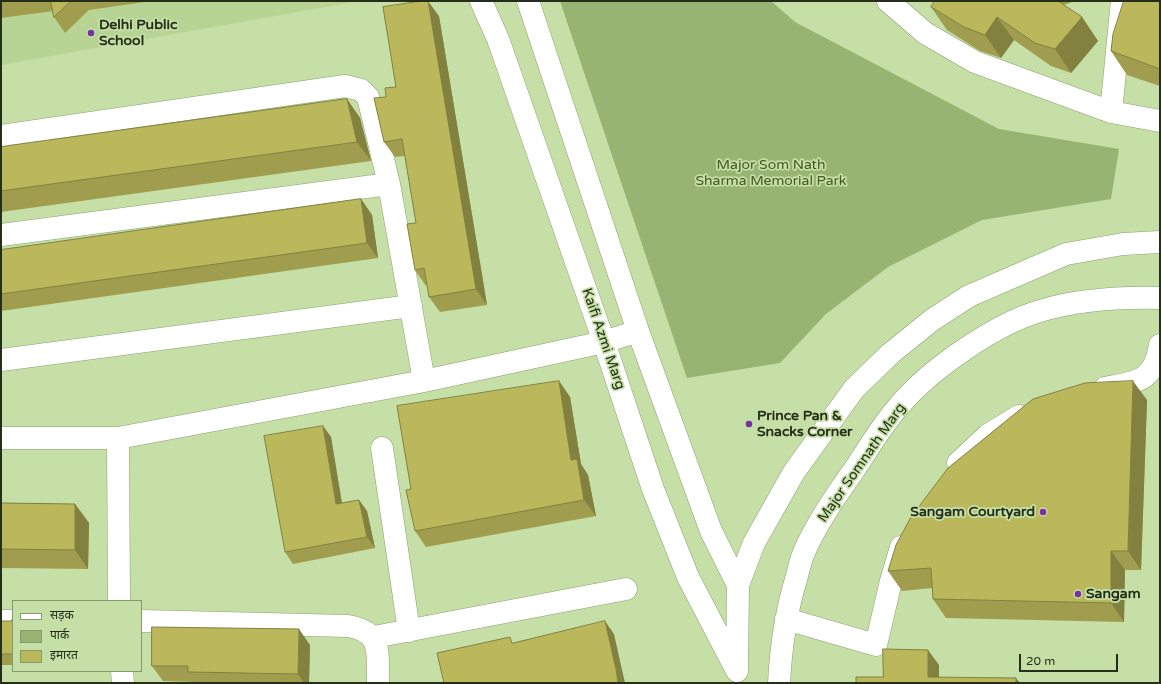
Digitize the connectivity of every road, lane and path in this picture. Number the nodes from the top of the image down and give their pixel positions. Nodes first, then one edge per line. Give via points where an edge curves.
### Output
1 (481, 1) edge
2 (528, 1) edge
3 (888, 1) edge
4 (1122, 1) edge
5 (1111, 112) junction
6 (1160, 121) edge
7 (1, 136) edge
8 (389, 184) junction
9 (1, 235) edge
10 (1160, 242) edge
11 (1160, 298) edge
12 (411, 306) junction
13 (638, 331) junction
14 (604, 342) junction
15 (1160, 345) edge
16 (1, 360) edge
17 (424, 381) junction
18 (1084, 394) edge
19 (1041, 408) edge
20 (1, 438) edge
21 (118, 438) junction
22 (382, 448) dead end
23 (944, 478) edge
24 (910, 530) edge
25 (738, 585) junction
26 (626, 589) dead end
27 (119, 600) edge
28 (786, 619) junction
29 (1, 621) edge
30 (12, 621) edge
31 (142, 621) edge
32 (409, 631) junction
33 (374, 637) junction
34 (122, 672) edge
35 (737, 677) edge
36 (123, 683) edge
37 (378, 683) edge
38 (779, 683) edge

1 - 14 street, Kaifi Azmi Marg via 498,40
2 - 13 street
3 - 5 street via 925,32 975,62
4 - 5 street
5 - 6 street
7 - 8 street via 337,87 352,87 361,90 368,97
8 - 9 street
8 - 12 street
10 - 25 street via 1123,244 1066,254 969,296 890,354 854,389 798,466 754,543
11 - 28 street, Major Somnath Marg via 1129,297 1086,301 1040,311 968,347 930,376 899,406 828,508 804,551
12 - 16 street
12 - 17 street
13 - 14 street
13 - 25 street via 711,531
14 - 17 street
14 - 35 street, Kaifi Azmi Marg via 653,489 685,569
15 - 18 street via 1152,372 1136,383
17 - 21 street
19 - 23 street via 1026,412 988,434
20 - 21 street
21 - 27 street
22 - 32 street
24 - 28 street via 902,543 894,569 876,645
25 - 35 street
26 - 32 street
28 - 38 street, Major Somnath Marg
29 - 30 street
31 - 33 street via 348,626 362,628
32 - 33 street
33 - 37 street via 377,646
34 - 36 street

